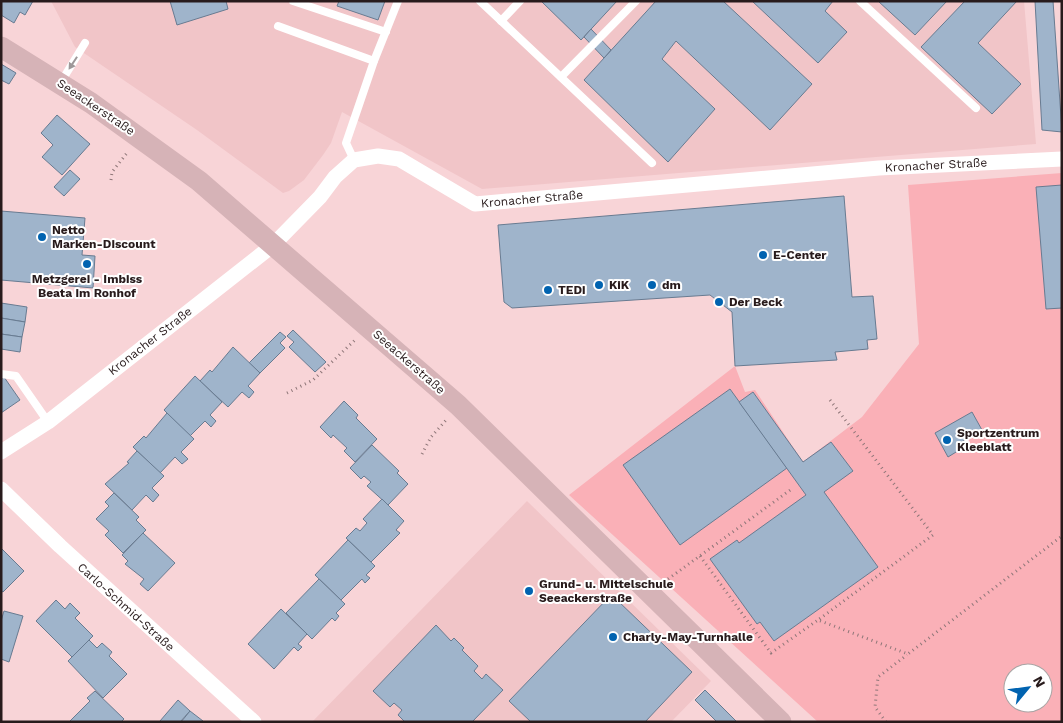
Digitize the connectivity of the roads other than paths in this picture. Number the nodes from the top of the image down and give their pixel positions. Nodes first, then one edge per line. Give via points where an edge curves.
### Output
1 (293, 1) edge
2 (398, 1) edge
3 (480, 1) edge
4 (520, 1) edge
5 (636, 1) edge
6 (860, 1) edge
7 (501, 21) junction
8 (278, 26) dead end
9 (386, 32) junction
10 (85, 43) dead end
11 (1, 46) edge
12 (374, 61) junction
13 (561, 77) junction
14 (60, 82) junction
15 (976, 108) dead end
16 (1062, 159) edge
17 (354, 160) junction
18 (652, 162) dead end
19 (272, 246) junction
20 (1, 374) edge
21 (48, 422) junction
22 (1, 452) edge
23 (1, 489) edge
24 (254, 722) edge
25 (781, 722) edge

1 - 9 lane
2 - 9 lane
3 - 7 lane
4 - 7 lane
5 - 13 lane
6 - 15 lane
7 - 13 lane
8 - 12 lane
9 - 12 lane
10 -> 14 lane
11 - 14 main road, Seeackerstraße
12 - 17 lane via 346,143
13 - 18 lane
14 - 19 main road, Seeackerstraße via 199,180
16 - 17 street, Kronacher Straße via 879,168 475,204 399,159 378,156
17 - 19 street, Kronacher Straße
19 - 21 street, Kronacher Straße
19 - 25 main road, Seeackerstraße via 458,405
20 - 21 lane via 16,376
21 - 22 street, Kronacher Straße
23 - 24 street, Carlo-Schmid-Straße

